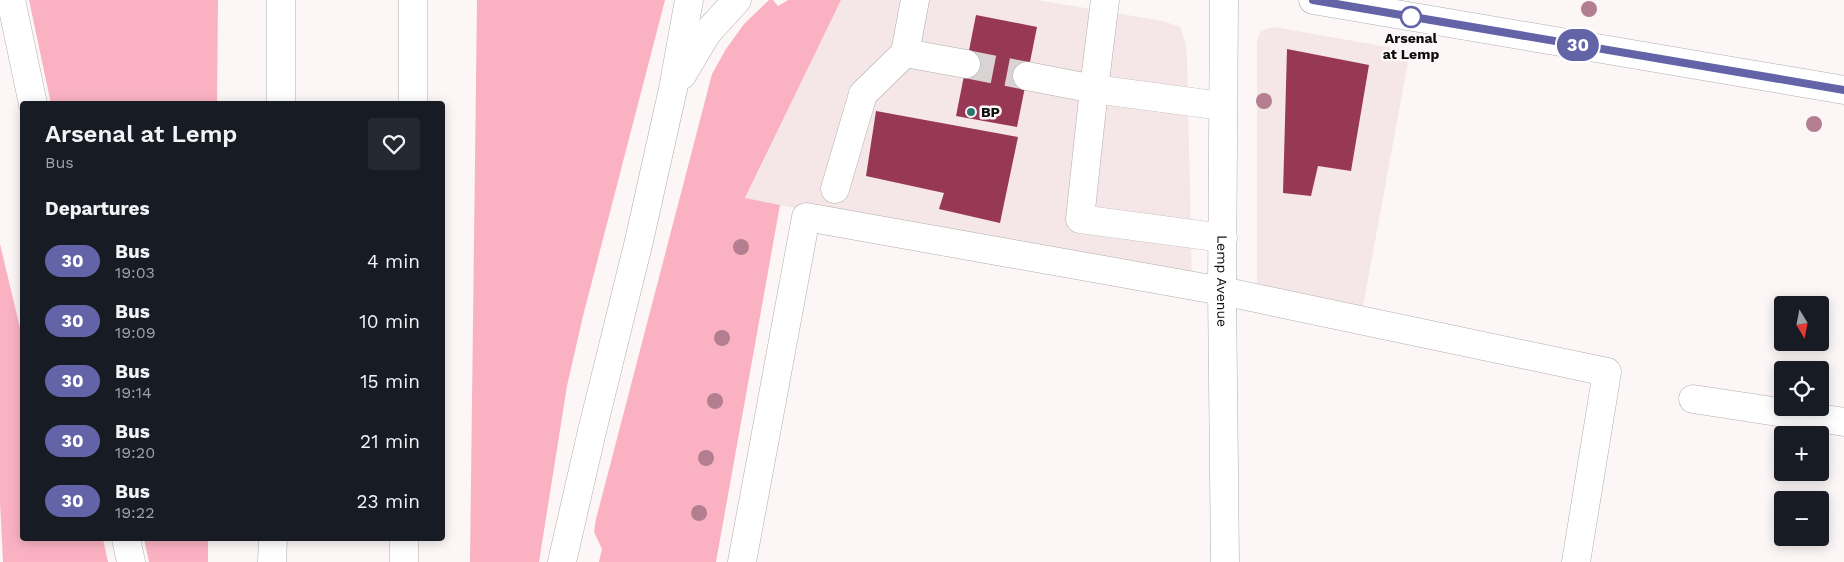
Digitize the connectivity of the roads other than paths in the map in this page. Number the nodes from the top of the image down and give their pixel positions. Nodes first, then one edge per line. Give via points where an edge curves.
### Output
1 (11, 0) edge
2 (281, 0) edge
3 (413, 0) edge
4 (689, 0) edge
5 (737, 0) edge
6 (915, 0) edge
7 (1105, 0) edge
8 (1224, 0) edge
9 (1313, 0) edge
10 (906, 53) junction
11 (966, 64) tunnel mouth
12 (1027, 76) tunnel mouth
13 (673, 89) junction
14 (1094, 89) junction
15 (1844, 90) edge
16 (32, 101) edge
17 (281, 101) edge
18 (412, 101) edge
19 (1222, 106) junction
20 (835, 189) dead end
21 (1223, 238) junction
22 (1222, 291) junction
23 (1693, 399) dead end
24 (1844, 422) edge
25 (126, 541) edge
26 (273, 541) edge
27 (404, 541) edge
28 (131, 562) edge
29 (272, 562) edge
30 (404, 562) edge
31 (562, 562) edge
32 (742, 562) edge
33 (1225, 562) edge
34 (1576, 562) edge

1 - 16 main road
2 - 17 main road
3 - 18 main road
4 - 13 main road
5 - 13 main road via 707,33
6 - 10 main road
7 - 14 main road
8 - 19 main road, Lemp Avenue
9 - 15 main road
10 - 11 main road
10 - 20 main road via 863,94
12 - 14 main road
13 - 31 main road
14 - 19 main road
14 - 21 main road via 1080,219
19 - 21 main road, Lemp Avenue
21 - 22 main road, Lemp Avenue
22 - 32 main road via 806,217
22 - 33 main road, Lemp Avenue
22 - 34 main road via 1607,372
23 - 24 main road
25 - 28 main road
26 - 29 main road
27 - 30 main road

